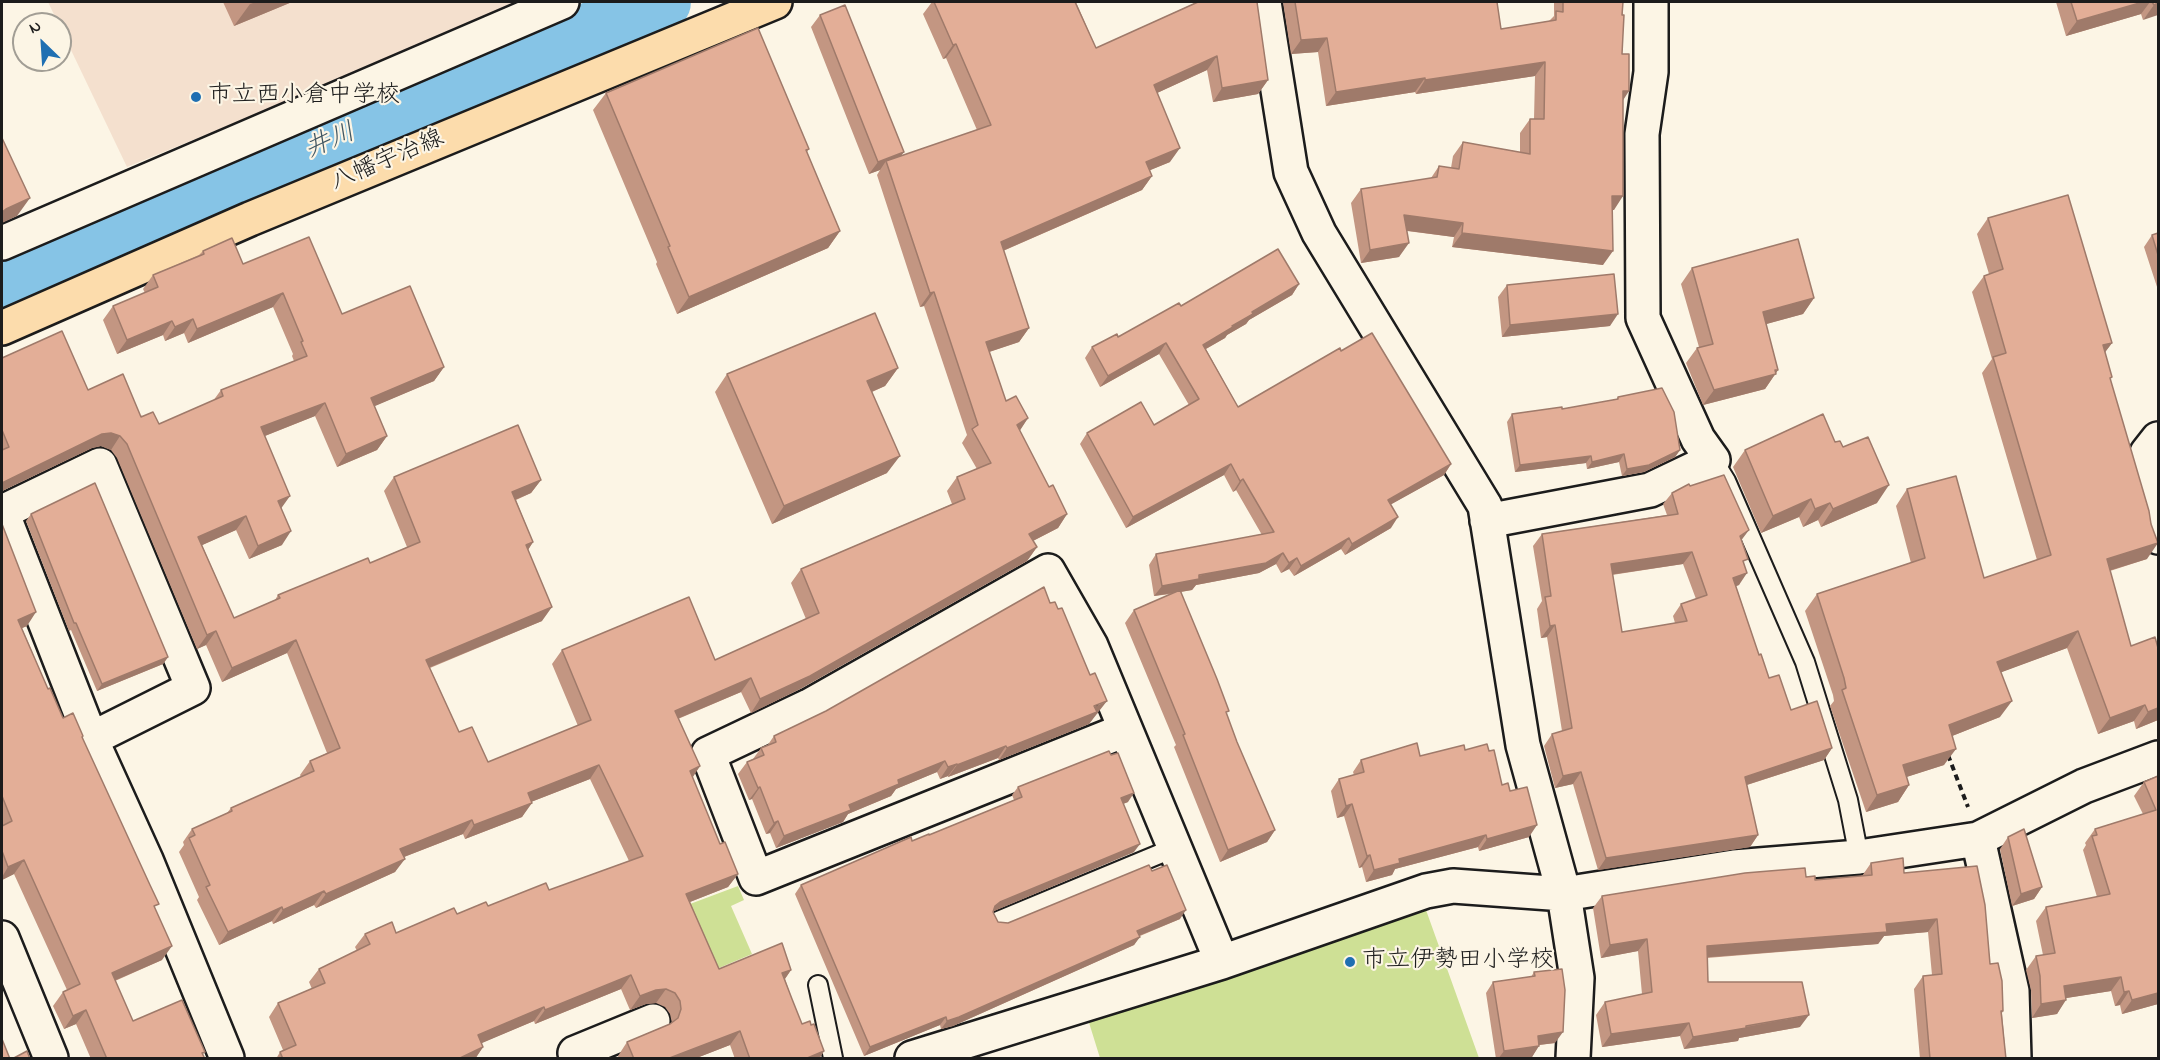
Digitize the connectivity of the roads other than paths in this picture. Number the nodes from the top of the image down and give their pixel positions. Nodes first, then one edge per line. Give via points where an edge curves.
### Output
1 (562, 2) edge
2 (776, 2) edge
3 (1264, 2) edge
4 (1651, 2) edge
5 (2, 243) edge
6 (2, 328) edge
7 (2158, 439) edge
8 (1713, 460) junction
9 (1487, 521) junction
10 (2158, 537) edge
11 (1125, 730) junction
12 (91, 739) junction
13 (2158, 758) edge
14 (1978, 839) junction
15 (1174, 848) junction
16 (1859, 857) junction
17 (1564, 894) junction
18 (998, 921) edge
19 (2, 938) edge
20 (1222, 962) junction
21 (818, 985) dead end
22 (653, 1022) dead end
23 (51, 1059) edge
24 (227, 1059) edge
25 (578, 1059) edge
26 (833, 1059) edge
27 (912, 1059) edge
28 (1573, 1059) edge
29 (2014, 1059) edge

1 - 5 street
2 - 6 main road, 八幡宇治線 via 250,219
3 - 9 street via 1291,172 1319,233 1485,506
4 - 8 street via 1651,72 1642,134 1643,318 1698,439
7 - 10 street via 2147,453
8 - 9 street via 1650,490
8 - 16 lane via 1805,662 1848,800
9 - 17 street via 1523,745
11 - 11 street via 756,878 708,754 809,706 1048,571 1091,646
11 - 15 street
12 - 12 street via 2,512 100,465 193,688
12 - 24 street via 146,860
13 - 14 street via 2084,786
14 - 16 street
14 - 29 street via 2012,991
15 - 18 lane
15 - 20 street
16 - 17 street via 1734,867
17 - 20 street via 1453,886 1426,891
17 - 28 street via 1577,978
19 - 23 street
20 - 27 street
21 - 26 lane
22 - 25 street via 575,1053

